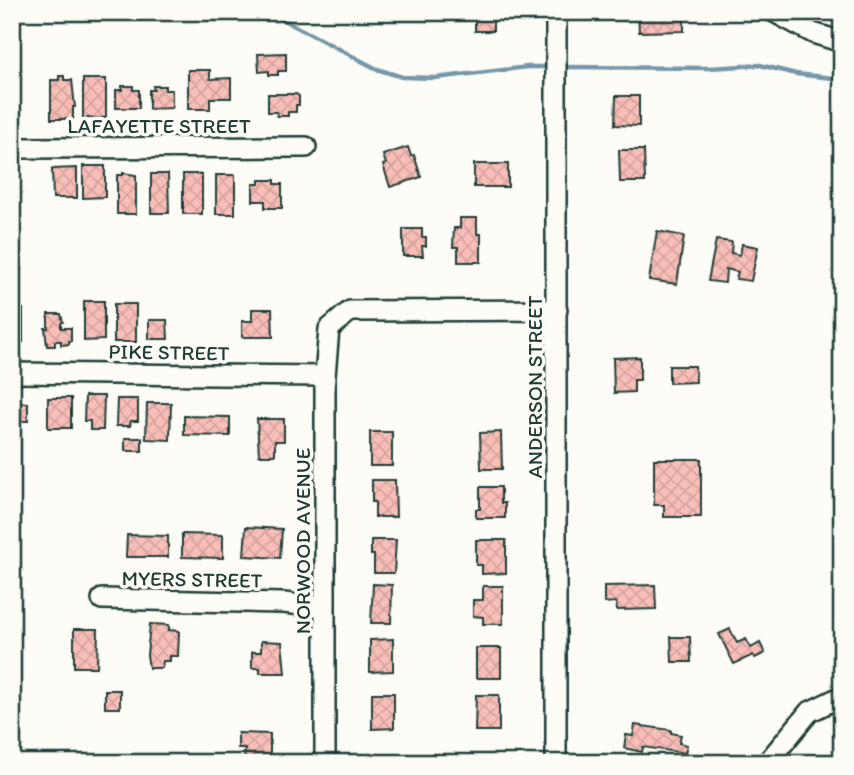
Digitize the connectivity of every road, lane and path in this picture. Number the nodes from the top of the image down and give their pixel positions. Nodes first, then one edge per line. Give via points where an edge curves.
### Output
1 (556, 12) edge
2 (774, 12) edge
3 (842, 42) edge
4 (306, 147) dead end
5 (12, 148) edge
6 (557, 310) junction
7 (12, 373) edge
8 (325, 376) junction
9 (102, 599) dead end
10 (324, 607) junction
11 (842, 696) edge
12 (326, 763) edge
13 (556, 763) edge
14 (766, 763) edge

1 - 6 street, ANDERSON STREET
2 - 3 street
4 - 5 street, LAFAYETTE STREET
6 - 8 street, NORWOOD AVENUE via 350,311 329,329
6 - 13 street, ANDERSON STREET
7 - 8 street, PIKE STREET
8 - 10 street, NORWOOD AVENUE
9 - 10 street, MYERS STREET
10 - 12 street, NORWOOD AVENUE
11 - 14 street via 809,712

